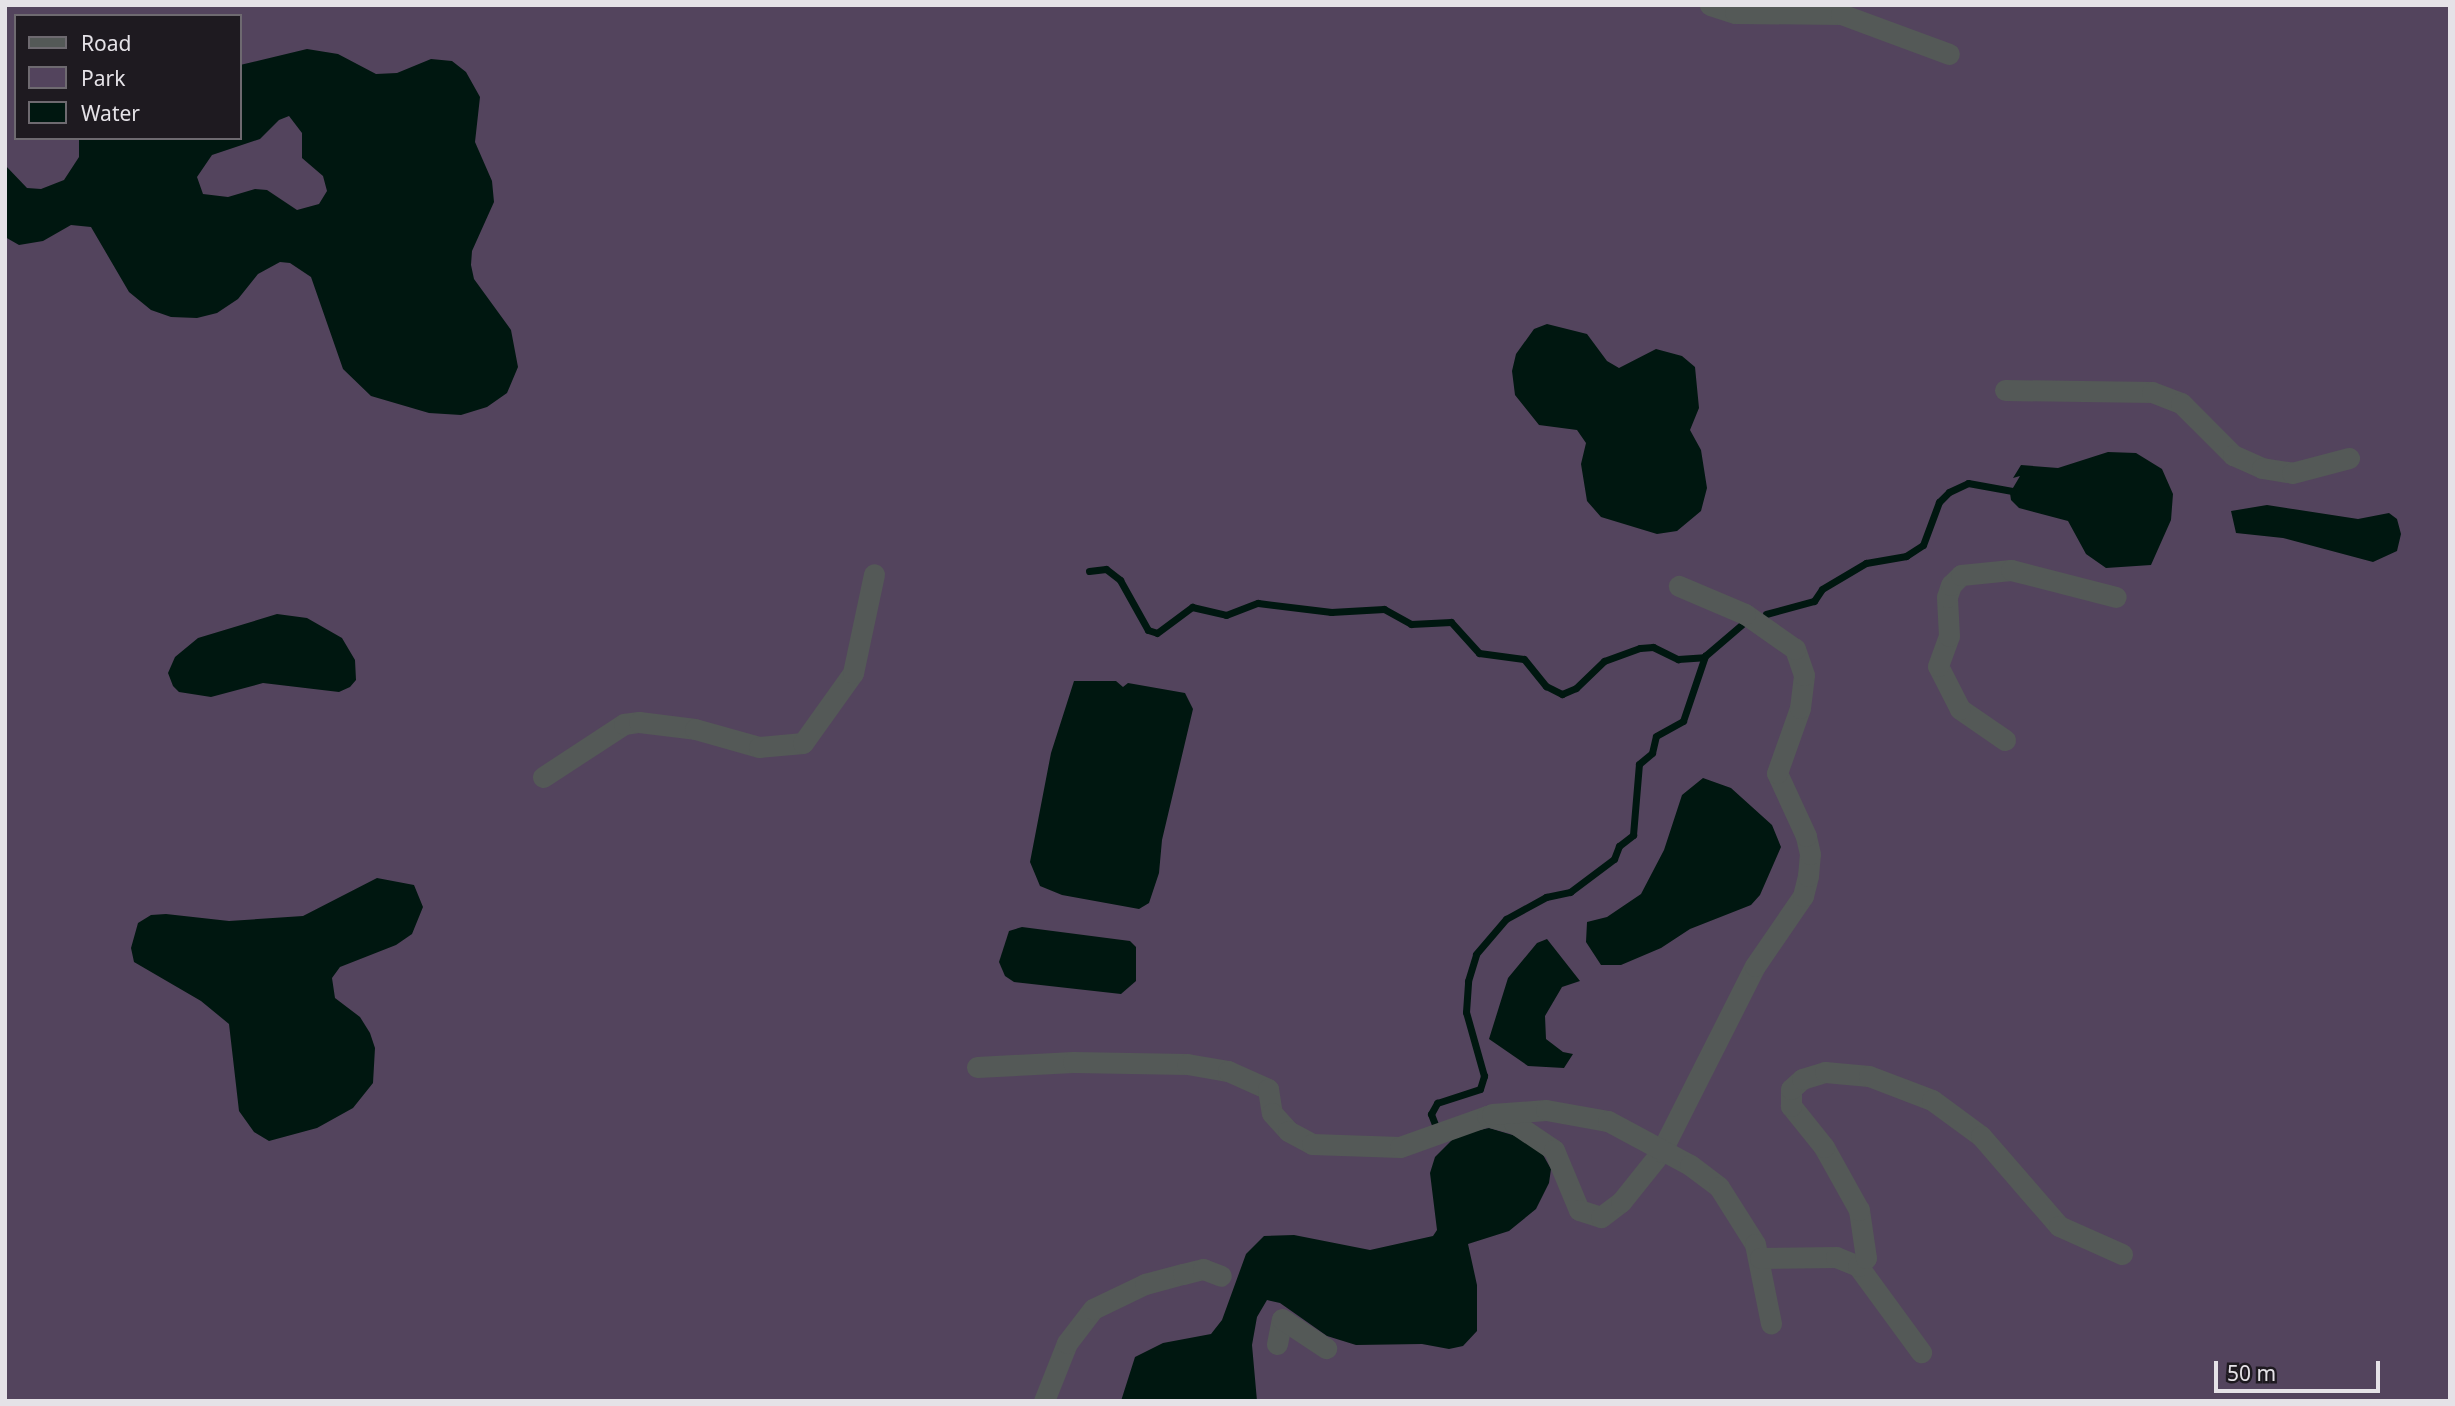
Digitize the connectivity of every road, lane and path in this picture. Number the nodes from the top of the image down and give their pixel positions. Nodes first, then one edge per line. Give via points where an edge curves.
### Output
1 (1710, 5) edge
2 (1949, 54) dead end
3 (2005, 390) dead end
4 (2349, 458) dead end
5 (874, 574) dead end
6 (1679, 586) dead end
7 (2116, 597) dead end
8 (2005, 740) dead end
9 (543, 777) dead end
10 (977, 1067) dead end
11 (1487, 1116) junction
12 (1661, 1152) junction
13 (2122, 1254) dead end
14 (1760, 1258) junction
15 (1858, 1266) junction
16 (1221, 1276) dead end
17 (1771, 1323) dead end
18 (1277, 1344) dead end
19 (1326, 1349) dead end
20 (1921, 1352) dead end
21 (1044, 1401) edge

1 - 2 lane via 1735,13 1841,14
3 - 4 lane via 2151,392 2181,403 2233,455 2262,468 2292,473
5 - 9 lane via 853,673 803,743 759,747 695,729 639,722 624,724
6 - 12 lane via 1745,614 1795,649 1804,675 1800,708 1777,773 1810,853 1802,896 1755,966
7 - 8 lane via 2011,570 1961,575 1951,585 1947,597 1949,636 1938,666 1960,709
10 - 11 lane via 1187,1063 1228,1071 1268,1089 1272,1114 1288,1131 1312,1144 1400,1147
11 - 12 lane via 1535,1110 1587,1115 1608,1121
11 - 12 lane via 1514,1123 1554,1150 1574,1200 1587,1216 1601,1217 1621,1202
12 - 14 lane via 1719,1187
13 - 15 lane via 2059,1226 1982,1136 1932,1100 1869,1076 1825,1072 1802,1079 1791,1089 1791,1106 1825,1147 1859,1210 1866,1258
14 - 15 lane via 1836,1257
14 - 17 lane
15 - 20 lane
16 - 21 lane via 1203,1269 1183,1274 1145,1284 1093,1309 1067,1343
18 - 19 lane via 1282,1319

